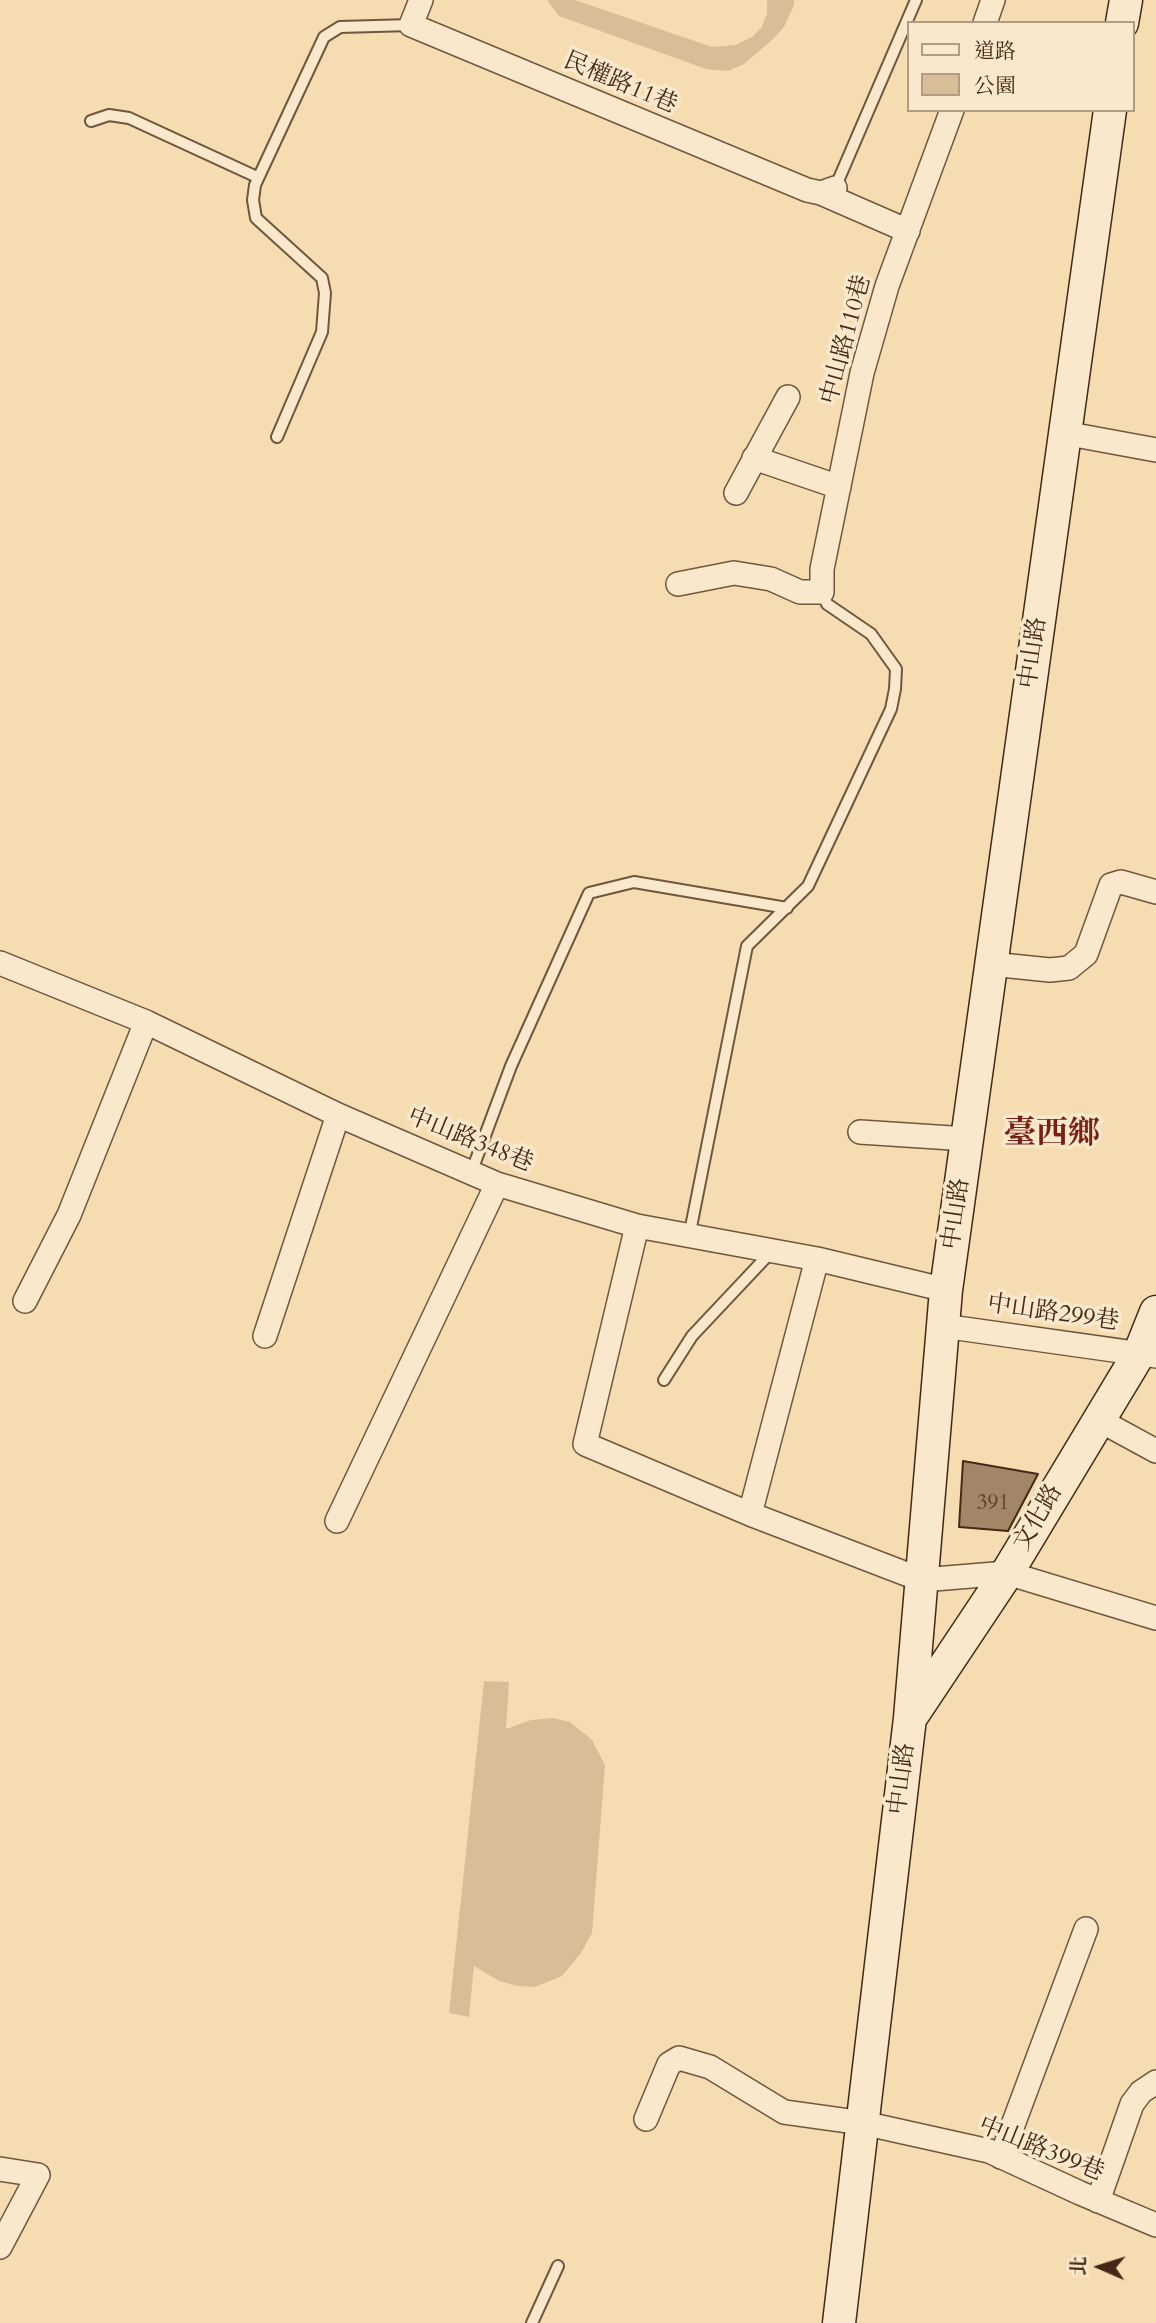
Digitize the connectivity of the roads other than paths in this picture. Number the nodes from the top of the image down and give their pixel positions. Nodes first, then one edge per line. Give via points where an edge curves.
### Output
1 (421, 0) edge
2 (916, 0) edge
3 (993, 0) edge
4 (1126, 0) edge
5 (986, 21) edge
6 (1122, 21) edge
7 (411, 25) junction
8 (952, 112) edge
9 (1110, 112) edge
10 (91, 121) dead end
11 (257, 177) junction
12 (828, 191) junction
13 (908, 231) junction
14 (788, 397) dead end
15 (1064, 433) junction
16 (277, 437) dead end
17 (1156, 450) edge
18 (754, 458) junction
19 (839, 487) junction
20 (736, 494) dead end
21 (678, 584) dead end
22 (822, 592) junction
23 (1155, 887) edge
24 (787, 908) junction
25 (0, 963) edge
26 (991, 964) junction
27 (146, 1022) junction
28 (338, 1115) junction
29 (860, 1132) dead end
30 (967, 1139) junction
31 (471, 1173) junction
32 (497, 1184) junction
33 (637, 1226) junction
34 (689, 1237) junction
35 (772, 1251) junction
36 (817, 1259) junction
37 (946, 1290) junction
38 (25, 1301) dead end
39 (1156, 1312) edge
40 (943, 1326) junction
41 (265, 1336) dead end
42 (1148, 1354) edge
43 (664, 1380) dead end
44 (1098, 1420) junction
45 (1156, 1451) edge
46 (750, 1514) junction
47 (337, 1521) dead end
48 (1007, 1573) junction
49 (922, 1580) junction
50 (1156, 1618) edge
51 (911, 1718) junction
52 (1086, 1929) dead end
53 (1156, 2082) edge
54 (646, 2119) dead end
55 (863, 2123) junction
56 (1001, 2157) junction
57 (0, 2169) edge
58 (1098, 2201) junction
59 (1156, 2225) edge
60 (0, 2247) edge
61 (558, 2266) dead end
62 (532, 2323) edge
63 (839, 2323) edge

1 - 7 street
2 - 12 lane
3 - 5 street
4 - 6 street
7 - 11 lane via 340,27 324,37
7 - 12 street, 民權路11巷
8 - 13 street, 中山路110巷
9 - 15 street, 中山路
10 - 11 lane via 109,115 129,118
11 - 16 lane via 256,218 322,278 325,293 322,332
12 - 13 street, 民權路11巷
13 - 19 street, 中山路110巷 via 862,373
14 - 18 street
15 - 17 street
15 - 26 street, 中山路
18 - 19 street
18 - 20 street
19 - 22 street, 中山路110巷 via 822,569
21 - 22 street via 734,573 771,579 800,592
22 - 24 lane via 827,604 871,634 896,669 895,689 891,709 808,886
23 - 26 street via 1111,885 1086,954 1069,968
24 - 31 lane via 634,882 589,893 511,1066
24 - 34 lane via 747,946
25 - 27 street, 中山路348巷
26 - 30 street, 中山路
27 - 28 street, 中山路348巷
27 - 38 street via 69,1215
28 - 31 street, 中山路348巷
28 - 41 street
29 - 30 street
30 - 37 street, 中山路
31 - 32 street, 中山路348巷
32 - 33 street, 中山路348巷
32 - 47 street
33 - 34 street, 中山路348巷
33 - 46 street via 585,1444
34 - 35 street, 中山路348巷
35 - 36 street, 中山路348巷
35 - 43 lane via 692,1336
36 - 37 street, 中山路348巷
36 - 46 street
37 - 40 street, 中山路
39 - 42 street, 文化路
40 - 42 street, 中山路299巷
40 - 49 street, 中山路
42 - 44 street, 文化路
44 - 45 street
44 - 48 street, 文化路
46 - 49 street
48 - 49 street
48 - 50 street
48 - 51 street, 文化路
49 - 51 street, 中山路
51 - 55 street, 中山路
52 - 56 street
53 - 58 street via 1132,2104
54 - 55 street, 中山路399巷 via 669,2064 679,2058 710,2067 784,2112
55 - 56 street, 中山路399巷
55 - 63 street, 中山路
56 - 58 street, 中山路399巷
57 - 60 street via 38,2175
58 - 59 street, 中山路399巷
61 - 62 lane

